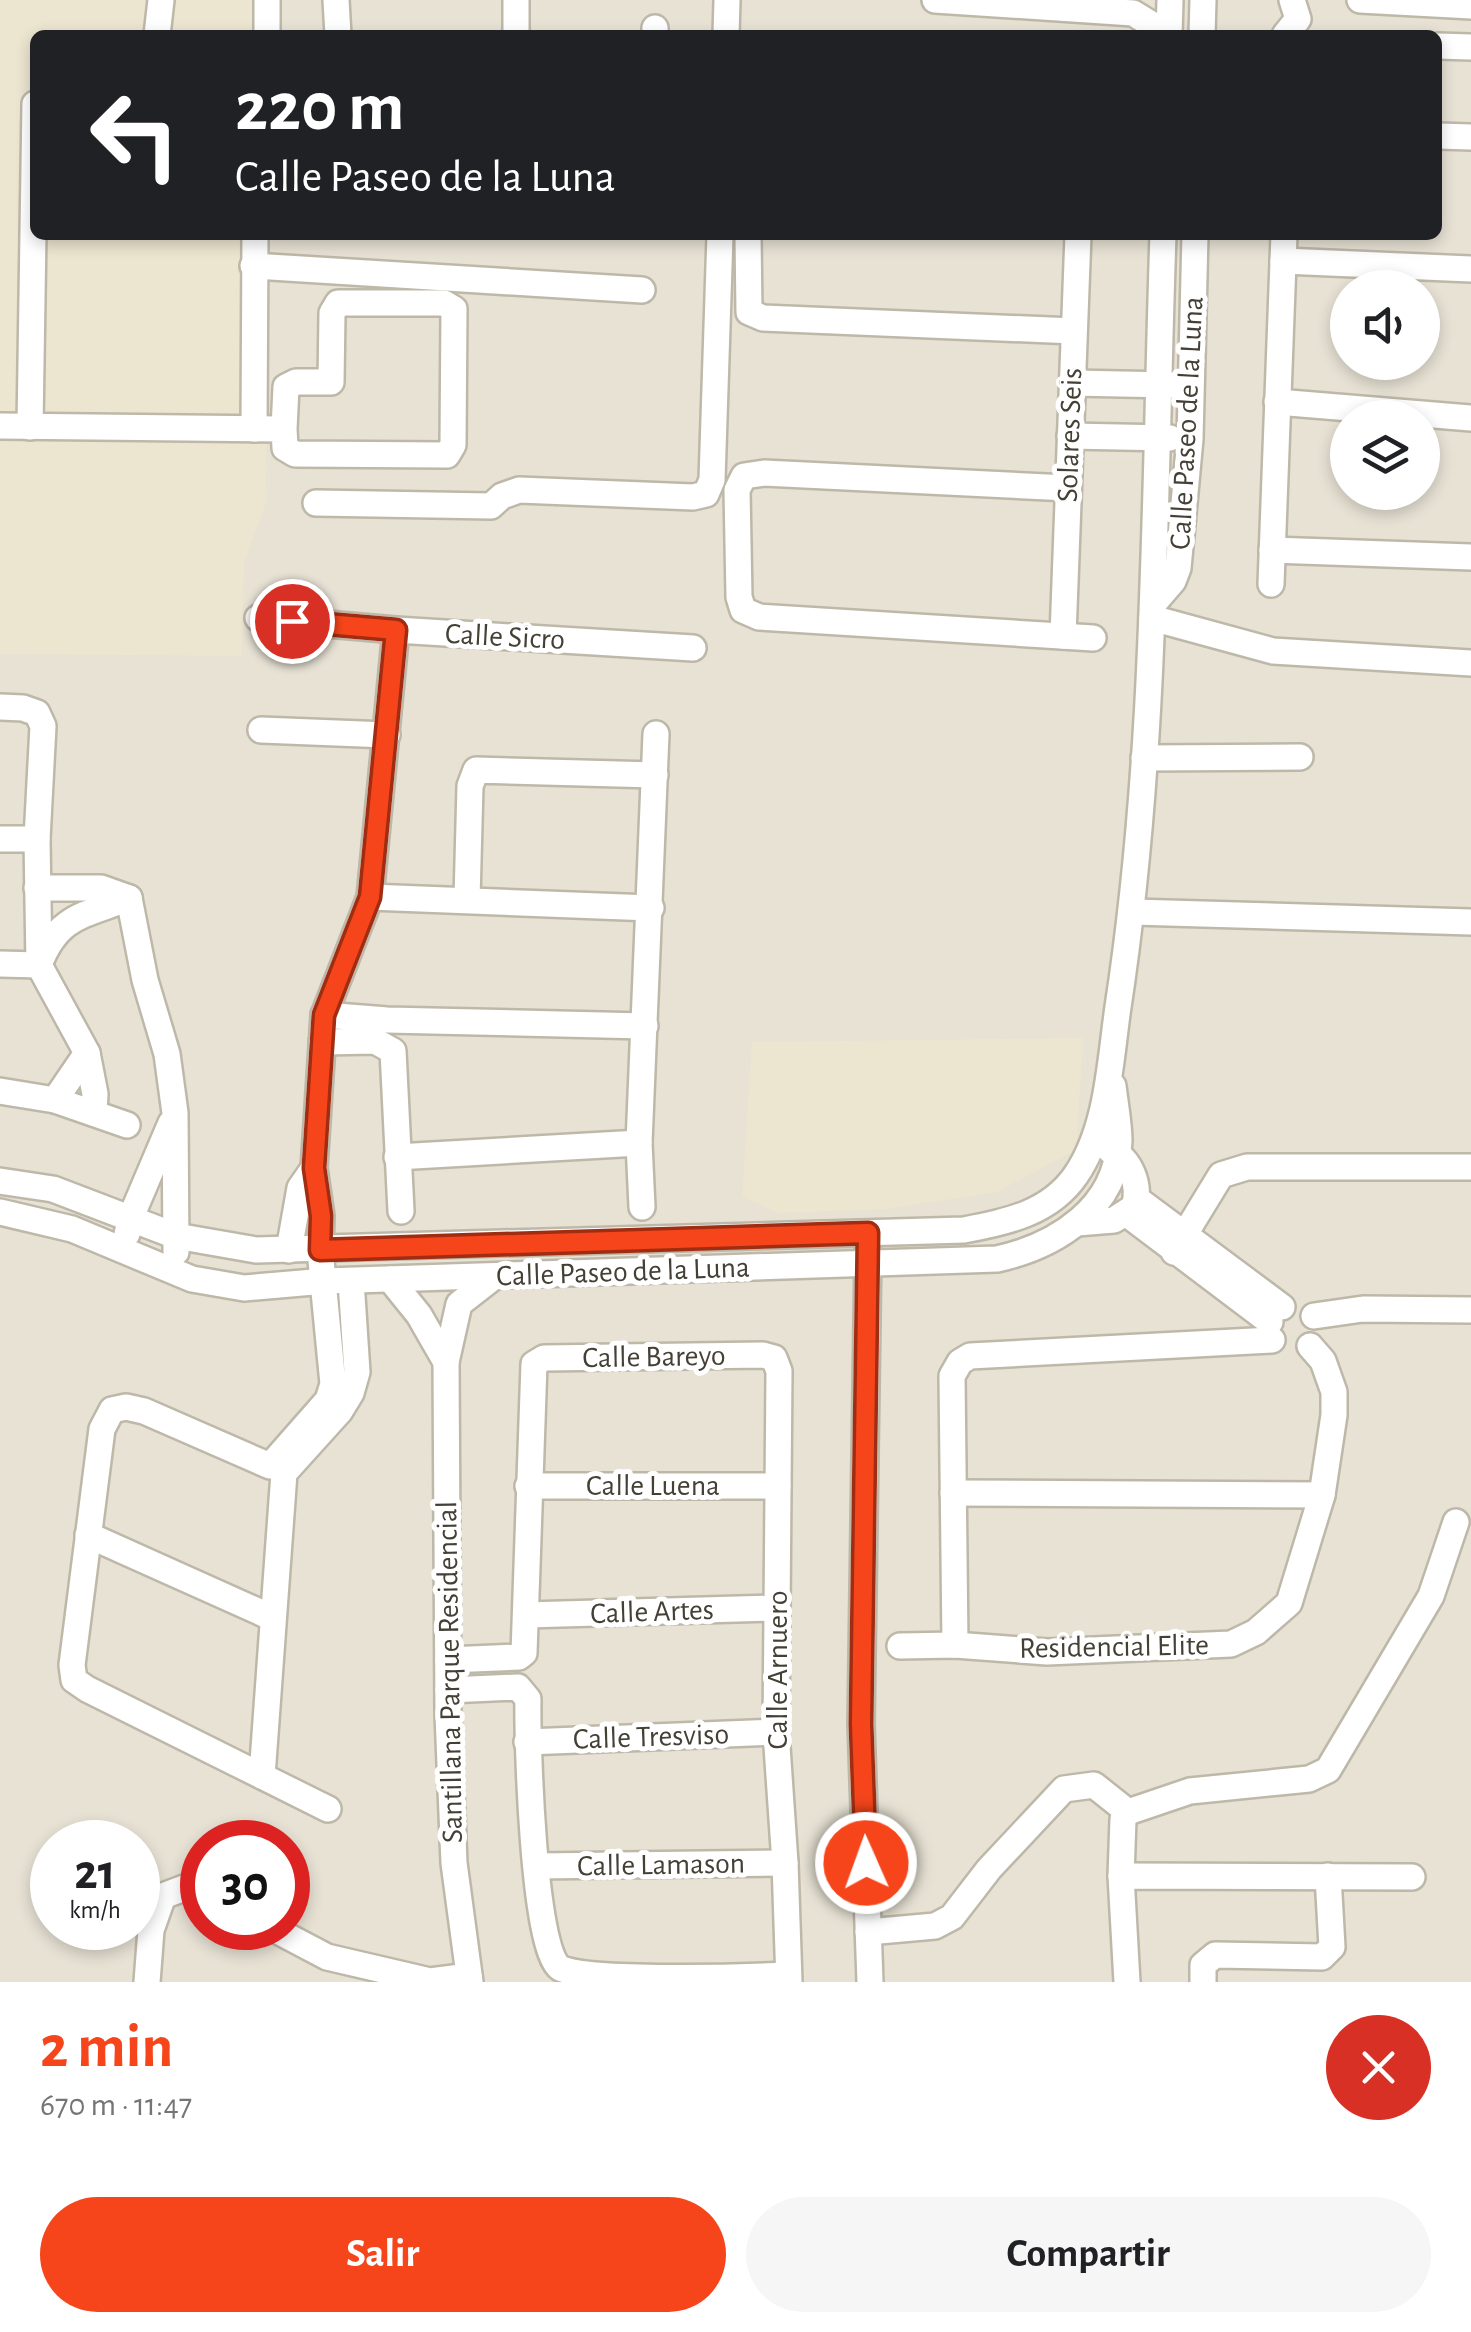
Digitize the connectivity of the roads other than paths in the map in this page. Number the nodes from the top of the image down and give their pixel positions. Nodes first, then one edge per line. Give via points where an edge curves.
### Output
1 (161, 0) edge
2 (267, 0) edge
3 (336, 0) edge
4 (516, 0) edge
5 (727, 0) edge
6 (935, 0) edge
7 (1170, 0) edge
8 (1203, 0) edge
9 (1292, 0) edge
10 (1360, 0) edge
11 (1471, 6) edge
12 (158, 30) edge
13 (267, 30) edge
14 (338, 30) edge
15 (516, 30) edge
16 (726, 30) edge
17 (1161, 30) edge
18 (1169, 30) edge
19 (1202, 30) edge
20 (1290, 30) edge
21 (1442, 46) edge
22 (1471, 47) edge
23 (1442, 136) edge
24 (1471, 137) edge
25 (33, 240) edge
26 (255, 240) edge
27 (720, 240) edge
28 (748, 240) edge
29 (1078, 240) edge
30 (1162, 240) edge
31 (1196, 240) edge
32 (1284, 248) edge
33 (253, 266) junction
34 (1471, 269) edge
35 (642, 290) dead end
36 (1074, 332) junction
37 (1192, 386) junction
38 (1278, 402) junction
39 (1071, 411) junction
40 (1157, 412) junction
41 (1471, 418) edge
42 (0, 426) edge
43 (30, 427) junction
44 (254, 429) junction
45 (284, 429) junction
46 (1190, 439) junction
47 (1068, 488) junction
48 (316, 503) dead end
49 (1272, 550) junction
50 (1471, 556) edge
51 (1271, 584) dead end
52 (1153, 611) junction
53 (258, 618) dead end
54 (396, 630) junction
55 (1063, 636) junction
56 (1093, 638) dead end
57 (693, 648) dead end
58 (1471, 663) edge
59 (0, 707) edge
60 (261, 730) dead end
61 (656, 734) dead end
62 (387, 735) junction
63 (1300, 756) dead end
64 (1144, 758) junction
65 (654, 775) junction
66 (0, 838) edge
67 (37, 839) junction
68 (36, 888) junction
69 (370, 897) junction
70 (129, 898) junction
71 (467, 899) junction
72 (652, 908) junction
73 (1133, 912) junction
74 (1471, 922) edge
75 (0, 964) edge
76 (40, 964) junction
77 (324, 1015) junction
78 (645, 1026) junction
79 (322, 1042) junction
80 (87, 1052) junction
81 (1110, 1063) junction
82 (0, 1091) edge
83 (55, 1100) junction
84 (94, 1112) junction
85 (175, 1114) junction
86 (127, 1125) dead end
87 (639, 1143) junction
88 (1091, 1147) junction
89 (1118, 1154) junction
90 (397, 1157) junction
91 (1471, 1167) edge
92 (314, 1168) junction
93 (0, 1181) edge
94 (1132, 1206) junction
95 (642, 1208) dead end
96 (401, 1211) dead end
97 (0, 1212) edge
98 (131, 1217) junction
99 (1077, 1223) junction
100 (868, 1233) junction
101 (176, 1236) junction
102 (642, 1239) junction
103 (1179, 1244) junction
104 (289, 1250) junction
105 (320, 1250) junction
106 (124, 1251) junction
107 (867, 1266) junction
108 (176, 1272) junction
109 (642, 1272) junction
110 (495, 1276) junction
111 (390, 1279) junction
112 (338, 1281) junction
113 (1471, 1310) edge
114 (1314, 1316) junction
115 (1275, 1323) junction
116 (1310, 1346) junction
117 (774, 1358) joint
118 (446, 1362) junction
119 (528, 1486) junction
120 (778, 1486) junction
121 (953, 1493) junction
122 (1322, 1495) junction
123 (1456, 1522) dead end
124 (88, 1535) junction
125 (778, 1608) junction
126 (526, 1615) junction
127 (273, 1618) junction
128 (955, 1645) junction
129 (900, 1646) dead end
130 (448, 1660) junction
131 (448, 1690) junction
132 (776, 1732) junction
133 (527, 1742) junction
134 (262, 1776) junction
135 (328, 1809) dead end
136 (1128, 1812) junction
137 (785, 1863) junction
138 (537, 1866) junction
139 (1122, 1876) junction
140 (1328, 1876) junction
141 (1412, 1876) dead end
142 (180, 1888) edge
143 (868, 1932) junction
144 (310, 1948) edge
145 (469, 1979) edge
146 (788, 1979) edge
147 (672, 1981) edge
148 (147, 1982) edge
149 (870, 1982) edge
150 (1127, 1982) edge
151 (1204, 1982) edge

1 - 12 street
2 - 13 street
3 - 14 street
4 - 15 street
5 - 16 street
6 - 17 street via 1133,13
7 - 18 street
8 - 19 street
9 - 20 street via 1298,19
10 - 11 street
21 - 22 street
23 - 24 street
25 - 43 street
26 - 33 street
27 - 48 street via 712,480 706,494 519,490 492,506
28 - 36 street via 746,301 749,312 762,318
29 - 36 street, Solares Seis
30 - 40 street, Calle Paseo de la Luna
31 - 37 street, Calle Paseo de la Luna
32 - 34 street
32 - 38 street
33 - 35 street
33 - 44 street
36 - 39 street, Solares Seis
37 - 40 street
37 - 46 street, Calle Paseo de la Luna
38 - 41 street
38 - 49 street
39 - 40 street
39 - 40 street
39 - 47 street, Solares Seis
40 - 46 street
40 - 52 street, Calle Paseo de la Luna
42 - 43 street
43 - 44 street
44 - 45 street
45 - 45 street via 285,448 295,454 447,455 453,445 454,309 444,303 338,303 332,313 331,382 290,383
46 - 52 street, Calle Paseo de la Luna via 1178,568
47 - 55 street, Solares Seis
47 - 55 street via 764,473 744,476 737,490 743,610 760,617
49 - 50 street
49 - 51 street
52 - 58 street via 1273,651
52 - 64 street, Calle Paseo de la Luna
53 - 54 street, Calle Sicro
54 - 57 street, Calle Sicro
54 - 62 street
55 - 56 street
59 - 67 street via 37,713 43,726
60 - 62 street
61 - 65 street
62 - 69 street
63 - 64 street
64 - 73 street, Calle Paseo de la Luna
65 - 71 street via 476,770
65 - 72 street
66 - 67 street
67 - 68 street
68 - 70 street via 101,888
68 - 76 street
69 - 71 street
69 - 77 street
70 - 76 street via 65,923
70 - 85 street via 168,1054
71 - 72 street
72 - 78 street
73 - 74 street
73 - 81 street, Calle Paseo de la Luna
75 - 76 street
76 - 80 street
77 - 78 street
77 - 79 street
78 - 87 street
79 - 90 street via 375,1042 393,1051
79 - 92 street
80 - 83 street
80 - 84 street
81 - 88 street, Calle Paseo de la Luna
81 - 89 street, Calle Paseo de la Luna
82 - 83 street
83 - 84 street
84 - 86 street
85 - 98 street
85 - 101 street
87 - 90 street
87 - 95 street
88 - 89 street
88 - 100 street, Calle Paseo de la Luna via 1075,1177 1030,1214 964,1230
89 - 94 street via 1137,1184
89 - 99 street, Calle Paseo de la Luna via 1097,1203
90 - 96 street
91 - 103 street via 1248,1167 1221,1176
92 - 104 street via 300,1188
92 - 105 street
93 - 98 street, Calle Paseo de la Luna via 53,1189
94 - 99 street via 1106,1222
94 - 103 street
97 - 106 street, Calle Paseo de la Luna via 72,1229
98 - 101 street, Calle Paseo de la Luna
98 - 106 street
99 - 107 street, Calle Paseo de la Luna via 1026,1252 997,1259
100 - 102 street, Calle Paseo de la Luna
100 - 107 street
101 - 104 street, Calle Paseo de la Luna
101 - 108 street
102 - 105 street, Calle Paseo de la Luna
102 - 109 street
103 - 115 street
104 - 105 street, Calle Paseo de la Luna
105 - 112 street
106 - 108 street, Calle Paseo de la Luna
107 - 109 street, Calle Paseo de la Luna
107 - 143 street via 861,1724
108 - 112 street, Calle Paseo de la Luna via 244,1288
109 - 110 street, Calle Paseo de la Luna
110 - 111 street, Calle Paseo de la Luna
110 - 118 street, Santillana Parque Residencial via 459,1304
111 - 112 street, Calle Paseo de la Luna
111 - 118 street
112 - 124 street via 334,1384 328,1400 270,1466 144,1411 112,1410 102,1429
112 - 127 street via 357,1372 340,1411 284,1473
113 - 114 street via 1362,1309
114 - 115 street via 1300,1305
114 - 116 street via 1318,1332
115 - 116 street via 1278,1347 1294,1353
115 - 121 street via 970,1356 952,1376
116 - 122 street, Residencial Elite via 1334,1392
117 - 119 street, Calle Bareyo via 544,1358 534,1364
117 - 120 street, Calle Arnuero
118 - 130 street, Santillana Parque Residencial
119 - 120 street, Calle Luena
119 - 126 street
120 - 125 street, Calle Arnuero
121 - 122 street
121 - 128 street
122 - 128 street, Residencial Elite via 1289,1603 1230,1644 1047,1652
123 - 136 street via 1431,1596 1328,1770 1309,1778 1190,1791
124 - 127 street
124 - 134 street via 74,1680
125 - 126 street, Calle Artes
125 - 132 street, Calle Arnuero
126 - 130 street via 520,1657
127 - 134 street
128 - 129 street, Residencial Elite
130 - 131 street, Santillana Parque Residencial
131 - 133 street via 518,1687 528,1699
131 - 145 street, Santillana Parque Residencial via 454,1863
132 - 133 street, Calle Tresviso
132 - 137 street, Calle Arnuero
133 - 138 street
134 - 135 street
136 - 139 street
136 - 143 street via 1094,1785 1064,1789 952,1918 935,1926
137 - 138 street, Calle Lamason
137 - 146 street, Calle Arnuero
138 - 147 street via 548,1953 559,1968
139 - 140 street
139 - 150 street
140 - 141 street
140 - 151 street via 1332,1948 1322,1956 1215,1955 1203,1965
142 - 148 street via 163,1896
143 - 149 street
144 - 145 street via 430,1981
146 - 147 street

